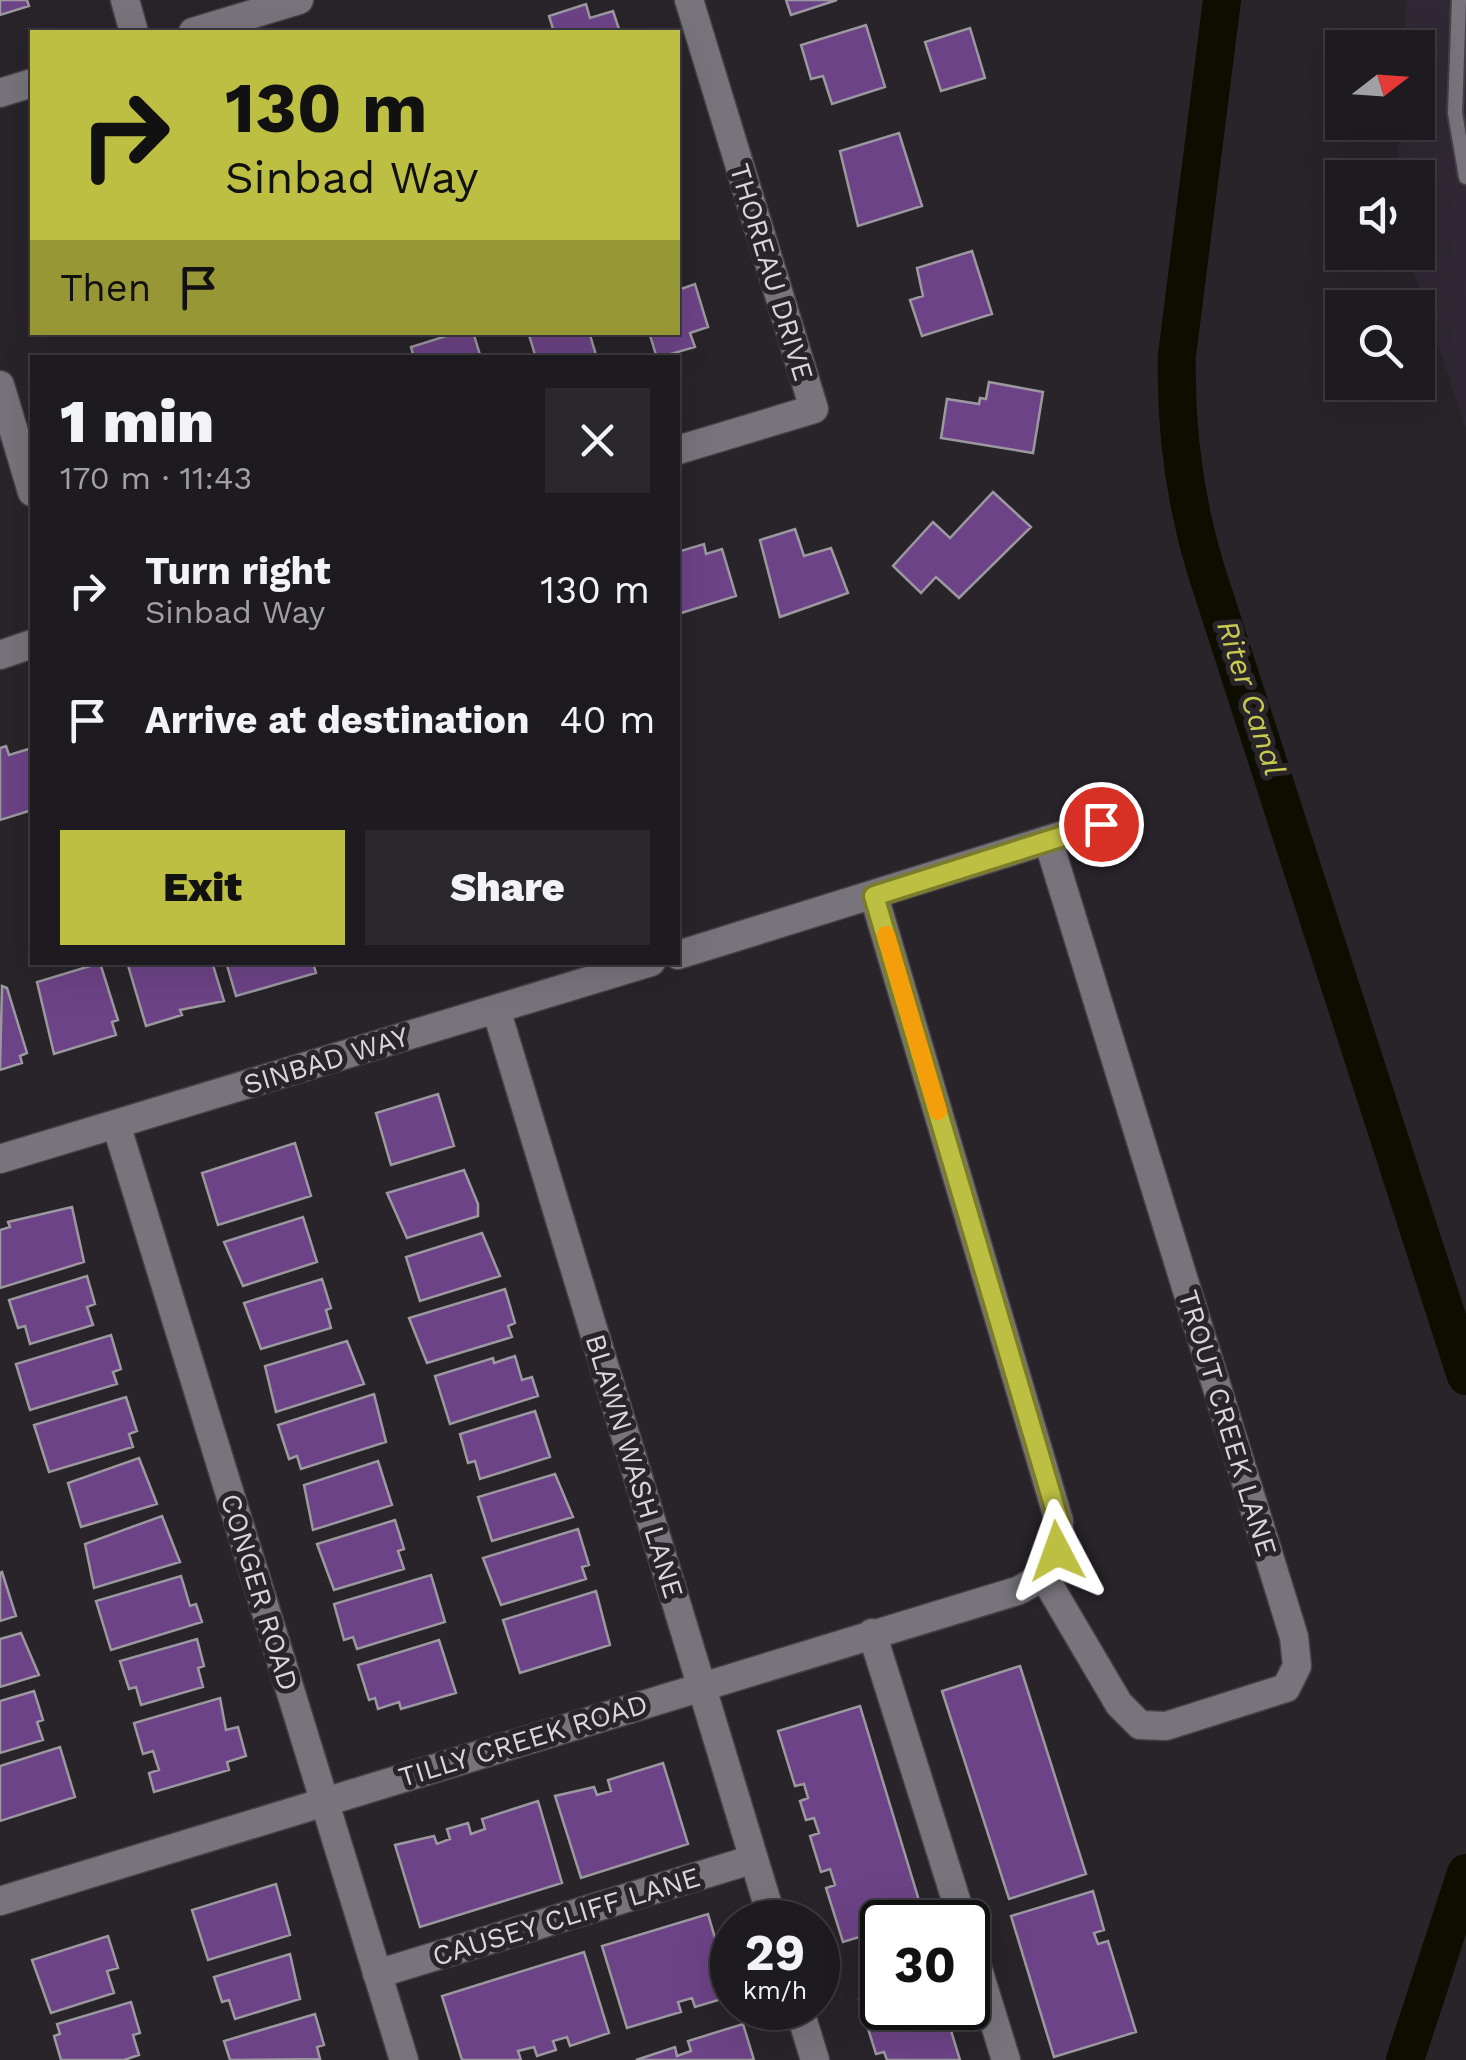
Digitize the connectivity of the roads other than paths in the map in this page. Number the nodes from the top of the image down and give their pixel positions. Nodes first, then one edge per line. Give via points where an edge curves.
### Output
1 (124, 0) edge
2 (299, 0) edge
3 (690, 0) edge
4 (1459, 0) edge
5 (133, 30) edge
6 (200, 30) edge
7 (30, 84) edge
8 (0, 93) edge
9 (1466, 177) edge
10 (0, 385) edge
11 (680, 449) edge
12 (30, 485) edge
13 (30, 645) edge
14 (0, 655) edge
15 (1128, 816) dead end
16 (1048, 840) junction
17 (874, 896) junction
18 (680, 954) edge
19 (642, 965) edge
20 (496, 1009) junction
21 (116, 1124) junction
22 (0, 1158) edge
23 (1043, 1575) junction
24 (872, 1634) junction
25 (701, 1684) junction
26 (325, 1801) junction
27 (754, 1859) junction
28 (0, 1900) edge
29 (766, 1900) edge
30 (956, 1900) edge
31 (378, 1974) junction
32 (990, 2009) edge
33 (806, 2030) edge
34 (404, 2060) edge
35 (815, 2060) edge
36 (1006, 2060) edge

1 - 5 street
2 - 6 street
3 - 11 street, THOREAU DRIVE via 814,408
4 - 9 lane via 1455,113
7 - 8 street
10 - 12 street
13 - 14 street
15 - 16 street
16 - 17 street
16 - 23 street, TROUT CREEK LANE via 1294,1636 1297,1666 1286,1688 1166,1726 1140,1725 1118,1704
17 - 18 street
17 - 23 street via 1059,1522 1057,1551
19 - 20 street, SINBAD WAY
20 - 21 street, SINBAD WAY
20 - 25 street, BLAWN WASH LANE
21 - 22 street, SINBAD WAY
21 - 26 street, CONGER ROAD
23 - 24 street, TILLY CREEK ROAD via 1017,1591
24 - 25 street, TILLY CREEK ROAD
24 - 30 street
25 - 26 street, TILLY CREEK ROAD
25 - 27 street, BLAWN WASH LANE
26 - 28 street, TILLY CREEK ROAD
26 - 31 street, CONGER ROAD
27 - 29 street, BLAWN WASH LANE
27 - 31 street, CAUSEY CLIFF LANE
31 - 34 street, CONGER ROAD
32 - 36 street
33 - 35 street

